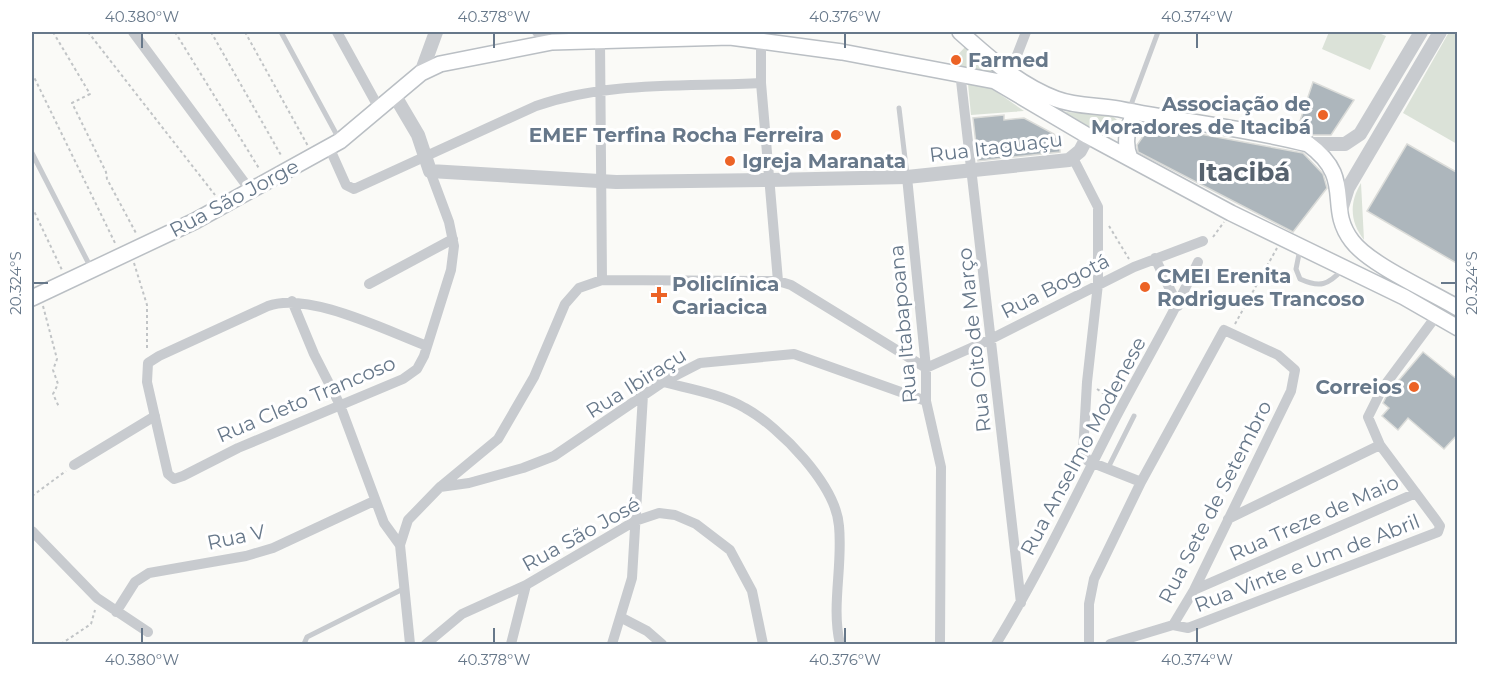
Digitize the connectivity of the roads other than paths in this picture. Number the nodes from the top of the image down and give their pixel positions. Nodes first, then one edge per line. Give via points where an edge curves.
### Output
1 (133, 32) edge
2 (281, 32) edge
3 (337, 32) edge
4 (436, 32) edge
5 (537, 32) edge
6 (960, 32) edge
7 (1026, 32) edge
8 (1158, 32) edge
9 (1421, 32) edge
10 (1440, 32) edge
11 (757, 36) edge
12 (800, 38) edge
13 (600, 41) junction
14 (552, 42) junction
15 (960, 72) junction
16 (421, 73) junction
17 (1010, 74) junction
18 (760, 83) junction
19 (601, 91) junction
20 (395, 96) junction
21 (899, 108) dead end
22 (380, 110) junction
23 (1128, 111) junction
24 (1095, 139) junction
25 (335, 144) junction
26 (1308, 144) junction
27 (32, 153) edge
28 (424, 155) junction
29 (1073, 158) junction
30 (1130, 158) junction
31 (973, 170) junction
32 (430, 171) junction
33 (907, 177) junction
34 (770, 180) junction
35 (600, 182) junction
36 (250, 190) junction
37 (1341, 212) junction
38 (453, 239) junction
39 (1203, 241) dead end
40 (1300, 247) junction
41 (1155, 258) junction
42 (1198, 262) dead end
43 (1344, 268) junction
44 (92, 270) junction
45 (602, 280) junction
46 (778, 280) junction
47 (369, 284) dead end
48 (1098, 284) junction
49 (36, 296) edge
50 (292, 301) junction
51 (1178, 306) junction
52 (1458, 308) edge
53 (1437, 315) junction
54 (1458, 328) edge
55 (991, 339) junction
56 (427, 346) junction
57 (926, 368) junction
58 (663, 382) junction
59 (643, 395) junction
60 (926, 401) junction
61 (340, 405) junction
62 (154, 416) junction
63 (1134, 416) dead end
64 (1380, 445) junction
65 (1093, 463) junction
66 (74, 465) road end
67 (1108, 469) junction
68 (1141, 482) junction
69 (440, 487) junction
70 (1416, 493) junction
71 (374, 501) junction
72 (1228, 519) junction
73 (635, 521) junction
74 (32, 531) edge
75 (400, 545) junction
76 (526, 585) junction
77 (405, 588) junction
78 (1194, 590) junction
79 (1021, 603) junction
80 (116, 612) junction
81 (622, 618) junction
82 (1173, 625) junction
83 (148, 632) dead end
84 (304, 645) edge
85 (410, 645) edge
86 (426, 645) edge
87 (511, 645) edge
88 (612, 645) edge
89 (662, 645) edge
90 (763, 645) edge
91 (840, 645) edge
92 (940, 645) edge
93 (996, 645) edge
94 (1089, 645) edge
95 (1110, 645) edge

1 - 36 street
2 - 25 lane
3 - 22 street
4 - 16 street
5 - 14 street
6 - 17 main road
7 - 17 street
8 - 23 lane
9 - 26 street via 1360,134 1345,144
10 - 37 street via 1348,188
11 - 12 main road
11 - 13 main road
11 - 18 street
12 - 15 main road
13 - 14 main road
13 - 19 street
14 - 16 main road via 440,64
15 - 24 main road via 995,81
15 - 31 street, Rua Oito de Março
16 - 20 main road, Rua São Jorge
17 - 23 main road via 1035,90 1074,105
18 - 19 street
18 - 34 street
19 - 28 street via 536,106
19 - 35 street
20 - 22 main road, Rua São Jorge
20 - 28 street, Rua Cleto Trancoso via 418,135
21 - 33 lane, Rua Itabapoana
22 - 25 main road, Rua São Jorge
23 - 24 main road via 1120,130
23 - 26 main road
23 - 30 main road
24 - 29 street, Rua Itaguaçu
24 - 30 main road
25 - 28 street via 346,185 354,189
25 - 36 main road, Rua São Jorge
26 - 37 main road via 1334,170
27 - 44 lane
28 - 32 street, Rua Cleto Trancoso
29 - 31 street, Rua Itaguaçu
29 - 48 street via 1098,207
30 - 40 main road
31 - 33 street, Rua Itaguaçu
31 - 55 street, Rua Oito de Março
32 - 35 street, Rua Itaguaçu
32 - 38 street, Rua Cleto Trancoso
33 - 34 street, Rua Itaguaçu
33 - 57 street, Rua Itabapoana
34 - 35 street, Rua Itaguaçu
34 - 46 street
35 - 45 street
36 - 44 main road, Rua São Jorge
37 - 52 main road via 1348,234 1364,253
38 - 47 street
38 - 56 street, Rua Cleto Trancoso via 451,270
39 - 41 street, Rua Bogotá
40 - 43 main road
40 - 43 lane via 1296,269 1300,279 1307,283 1330,284
41 - 48 street, Rua Bogotá
41 - 51 street
42 - 51 street, Rua Anselmo Modenese
43 - 53 main road
44 - 49 main road, Rua São Jorge
45 - 46 street
45 - 69 street via 579,288 565,304 534,377 498,439
46 - 57 street
48 - 55 street, Rua Bogotá
48 - 65 street via 1083,438 1084,457
50 - 56 street via 318,306
50 - 61 street
50 - 62 street via 268,306 148,363 147,382
51 - 65 street, Rua Anselmo Modenese
53 - 54 main road
53 - 64 street, Rua Vinte e Um de Abril via 1371,409 1368,417
55 - 57 street, Rua Bogotá
55 - 79 street, Rua Oito de Março
56 - 61 street, Rua Cleto Trancoso via 421,363 410,375
57 - 60 street, Rua Itabapoana
58 - 59 street, Rua Ibiraçu
58 - 60 street, Rua Ibiraçu via 700,363 794,354
58 - 91 street via 753,413 789,444 827,491 839,525
59 - 69 street, Rua Ibiraçu via 554,456 469,483
59 - 73 street
60 - 92 street, Rua Itabapoana via 941,475
61 - 62 street, Rua Cleto Trancoso via 174,479 168,474
61 - 71 street
62 - 66 street
63 - 67 lane
64 - 70 street, Rua Vinte e Um de Abril
64 - 72 street
65 - 67 street
65 - 79 street, Rua Anselmo Modenese
67 - 68 street
68 - 72 street, Rua Sete de Setembro via 1224,330 1278,355 1295,370 1291,391
68 - 94 street via 1094,579 1089,604
69 - 75 street via 412,515
70 - 78 street, Rua Treze de Maio
70 - 82 street, Rua Vinte e Um de Abril via 1440,526 1438,532 1188,628
71 - 75 street via 387,531
71 - 80 street, Rua V via 273,548 149,573 135,582
72 - 78 street, Rua Sete de Setembro
73 - 76 street, Rua São José
73 - 81 street via 632,578
73 - 90 street, Rua São José via 658,513 675,515 725,545 738,560 752,591
74 - 80 street via 97,598
75 - 77 street
76 - 86 street, Rua São José via 462,614
76 - 87 street
77 - 84 lane via 307,636
77 - 85 street
78 - 82 street, Rua Sete de Setembro
79 - 93 street, Rua Anselmo Modenese
80 - 83 street
81 - 88 street
81 - 89 street via 647,631
82 - 95 street, Rua Vinte e Um de Abril

